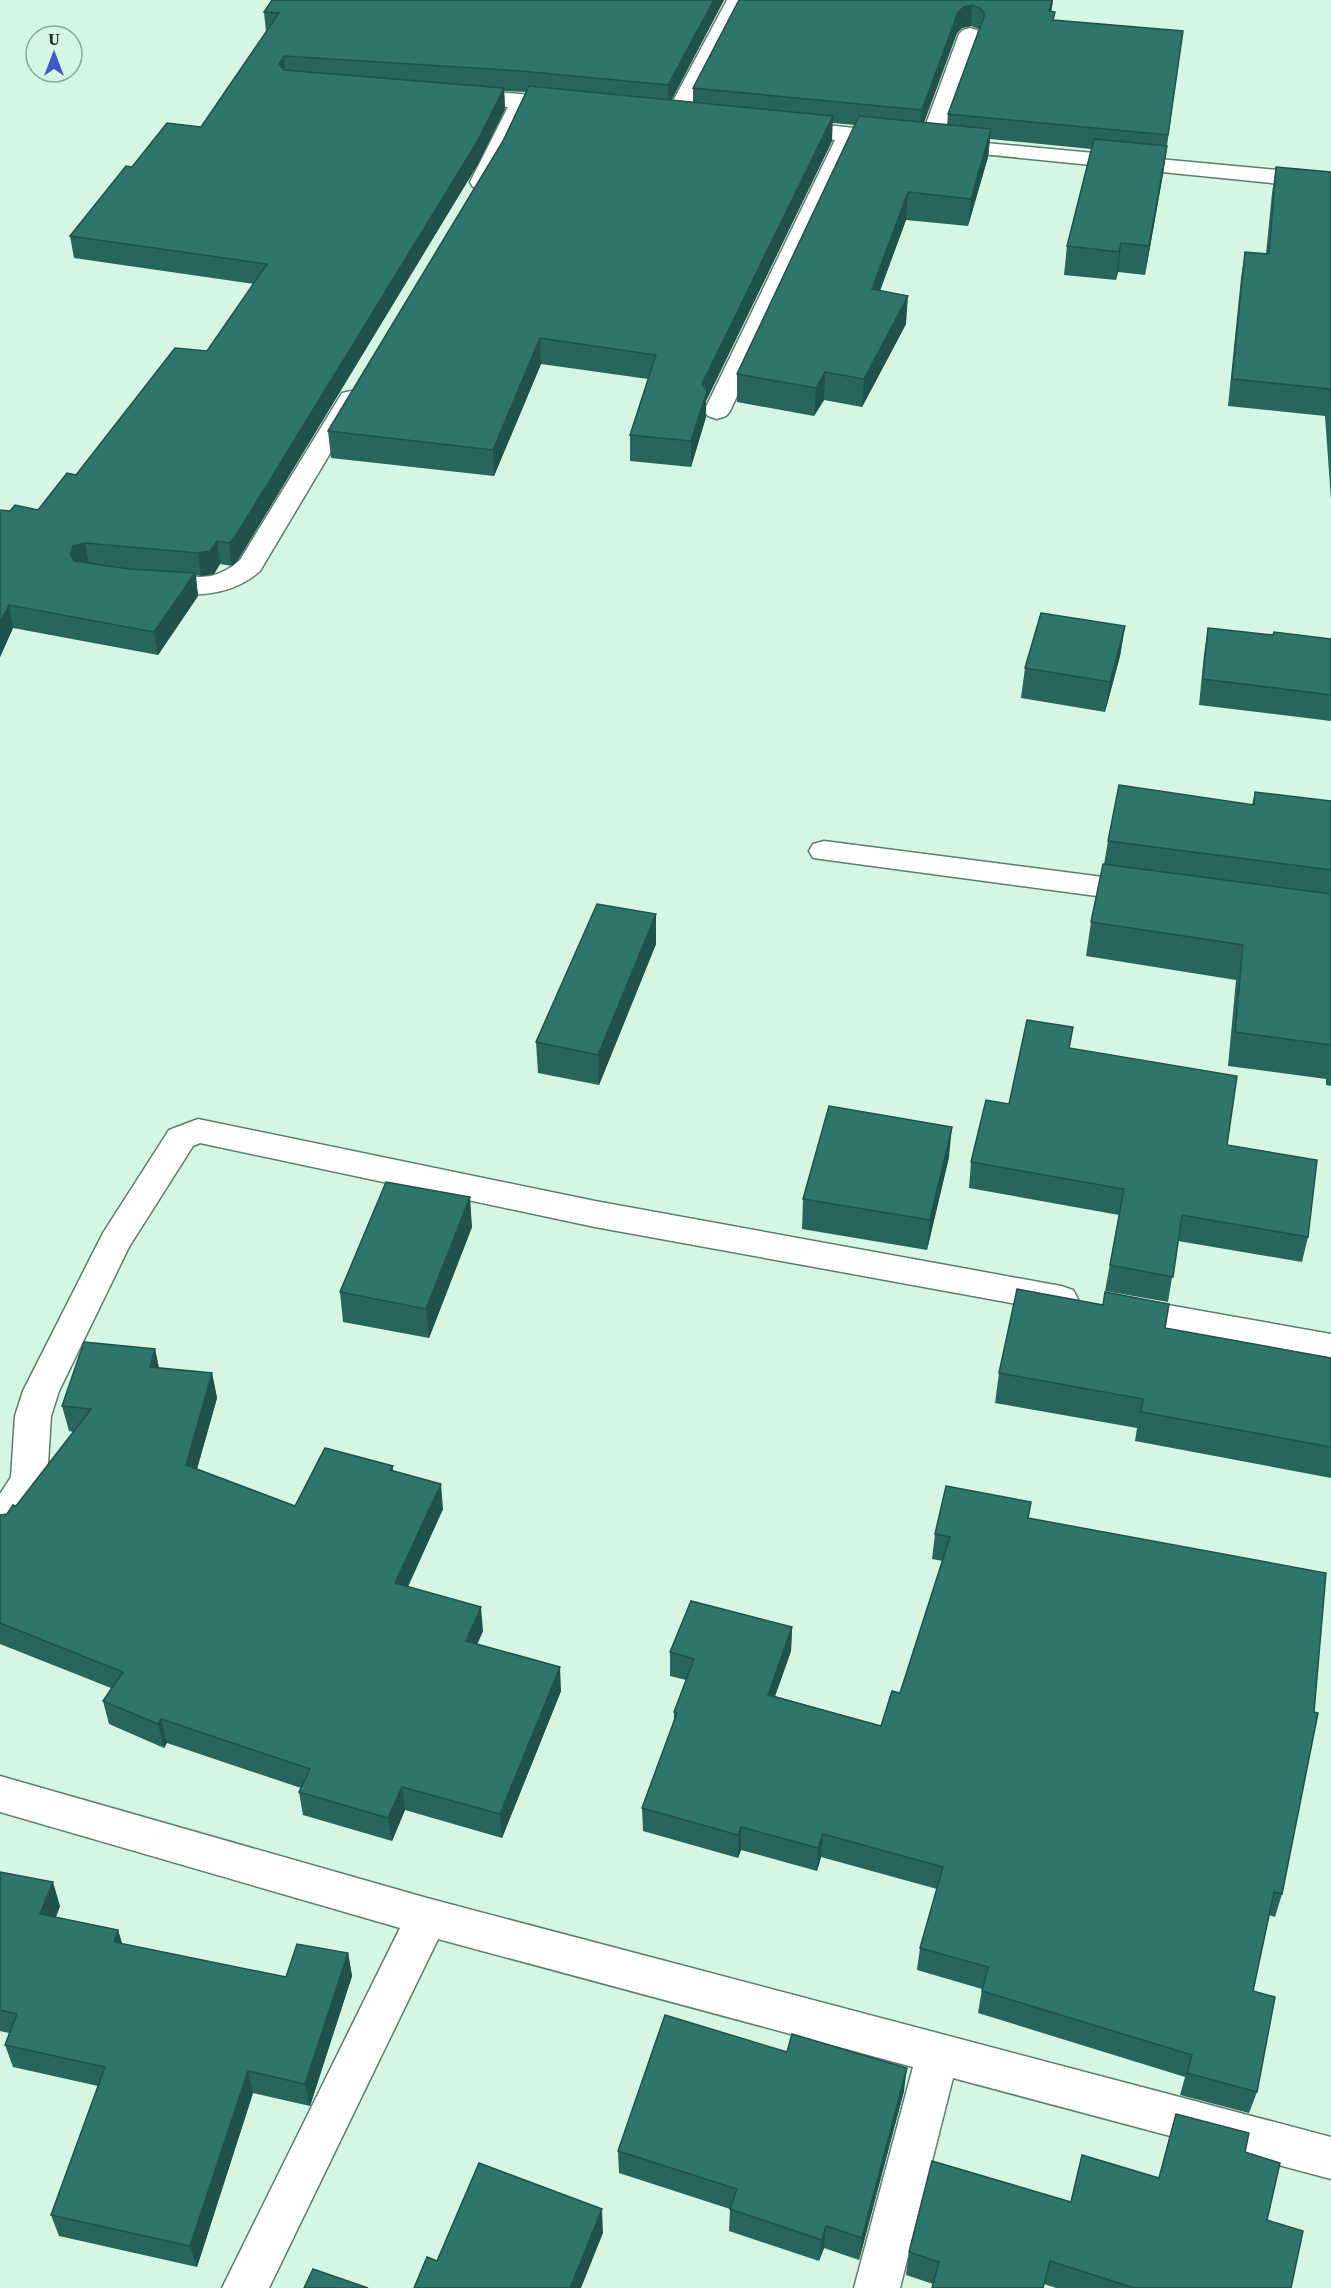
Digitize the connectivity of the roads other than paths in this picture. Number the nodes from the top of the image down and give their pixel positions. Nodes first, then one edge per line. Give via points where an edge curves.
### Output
1 (737, 0) edge
2 (970, 34) dead end
3 (442, 95) edge
4 (522, 101) junction
5 (593, 108) edge
6 (653, 114) edge
7 (676, 116) junction
8 (699, 118) edge
9 (768, 126) edge
10 (848, 135) junction
11 (930, 143) junction
12 (1331, 183) edge
13 (468, 204) edge
14 (366, 374) edge
15 (717, 411) dead end
16 (134, 580) edge
17 (824, 851) dead end
18 (1166, 895) edge
19 (1331, 1348) edge
20 (0, 1525) edge
21 (0, 1794) edge
22 (427, 1917) junction
23 (938, 2053) junction
24 (1331, 2158) edge
25 (245, 2288) edge
26 (877, 2288) edge

1 - 7 street
2 - 11 street
3 - 4 street
4 - 5 street
4 - 13 street
6 - 7 street
7 - 8 street
9 - 10 street
10 - 11 street
10 - 15 street
11 - 12 street
14 - 16 street via 241,576 225,584 201,586
17 - 18 street
19 - 20 street via 595,1214 198,1131 181,1138 115,1242 41,1391 33,1416 29,1479
21 - 22 street
22 - 23 street
22 - 25 street
23 - 24 street
23 - 26 street

